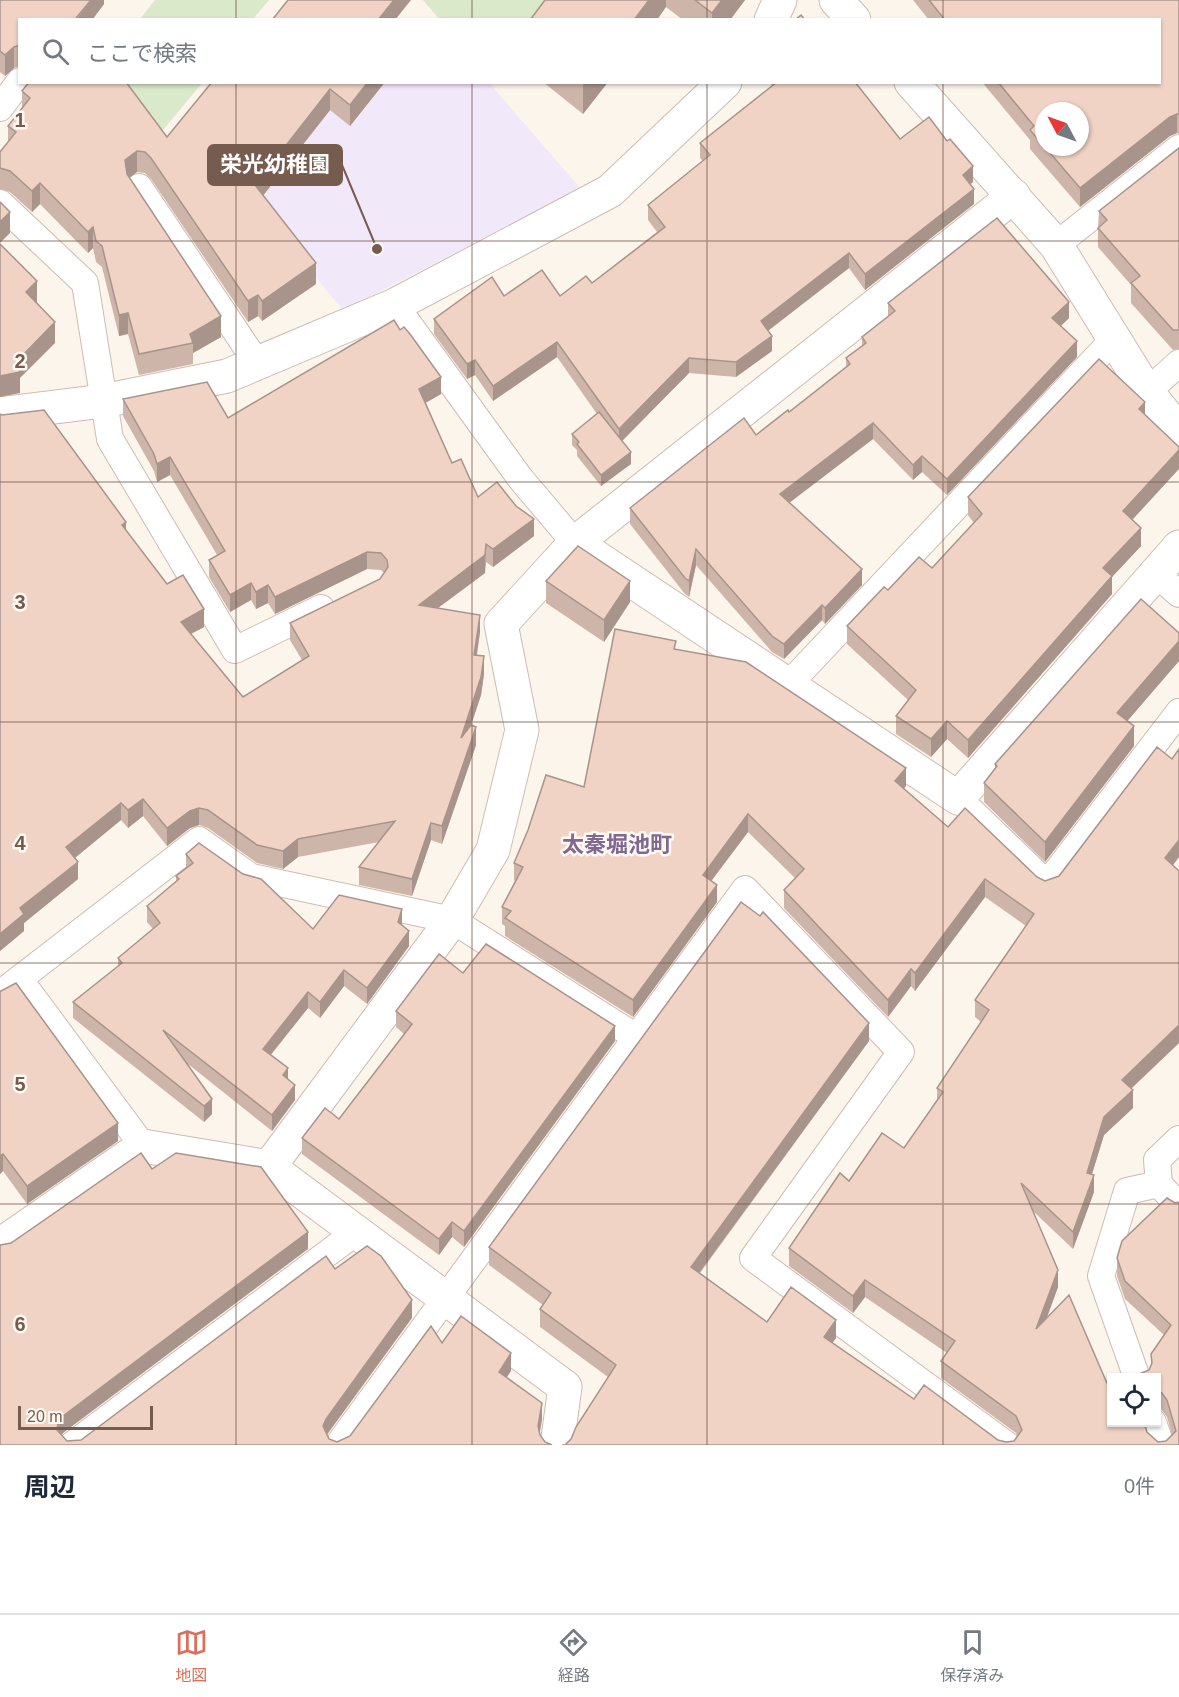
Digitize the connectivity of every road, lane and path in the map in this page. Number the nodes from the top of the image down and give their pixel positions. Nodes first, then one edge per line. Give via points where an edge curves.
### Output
1 (780, 0) edge
2 (836, 0) edge
3 (772, 18) edge
4 (852, 18) edge
5 (18, 84) edge
6 (723, 84) edge
7 (913, 84) edge
8 (0, 108) edge
9 (1179, 148) edge
10 (139, 187) edge
11 (1014, 196) junction
12 (0, 203) edge
13 (1056, 245) junction
14 (395, 305) junction
15 (1114, 339) junction
16 (256, 363) junction
17 (1179, 363) edge
18 (1147, 392) junction
19 (103, 401) junction
20 (0, 414) edge
21 (1179, 431) edge
22 (575, 543) junction
23 (1179, 547) edge
24 (1168, 584) edge
25 (342, 599) edge
26 (788, 685) junction
27 (1179, 712) edge
28 (958, 798) junction
29 (452, 920) junction
30 (10, 987) edge
31 (636, 1037) junction
32 (1179, 1139) edge
33 (143, 1146) junction
34 (269, 1167) junction
35 (1160, 1184) junction
36 (1179, 1206) edge
37 (356, 1232) junction
38 (0, 1245) edge
39 (446, 1299) junction
40 (1136, 1373) edge
41 (1156, 1427) edge
42 (72, 1445) edge
43 (338, 1445) edge
44 (557, 1445) edge
45 (1007, 1445) edge
46 (1161, 1445) edge

1 - 3 street
2 - 4 street
5 - 8 lane
6 - 14 street via 610,191
7 - 11 street
9 - 13 lane
10 - 16 lane
11 - 13 street
11 - 22 street
12 - 19 lane via 85,283
13 - 15 street
14 - 16 street
14 - 22 lane via 519,478
15 - 18 street
15 - 26 lane
16 - 19 street via 227,376
17 - 18 lane
18 - 21 street
19 - 20 street
19 - 25 lane via 110,439 235,650
22 - 26 street
22 - 29 street via 501,624 522,730 493,850
23 - 24 street
24 - 28 street
26 - 28 street
27 - 28 lane via 1047,884
29 - 30 lane via 251,877 200,840
29 - 31 lane
29 - 34 street
30 - 33 lane
31 - 39 lane
31 - 45 lane via 745,889 901,1052 753,1258
32 - 35 lane via 1157,1160
33 - 34 street
33 - 38 street
34 - 37 street
35 - 36 lane
35 - 40 lane via 1127,1191 1101,1276
37 - 39 street
37 - 42 lane
39 - 43 lane
39 - 44 street via 565,1387
41 - 46 lane

